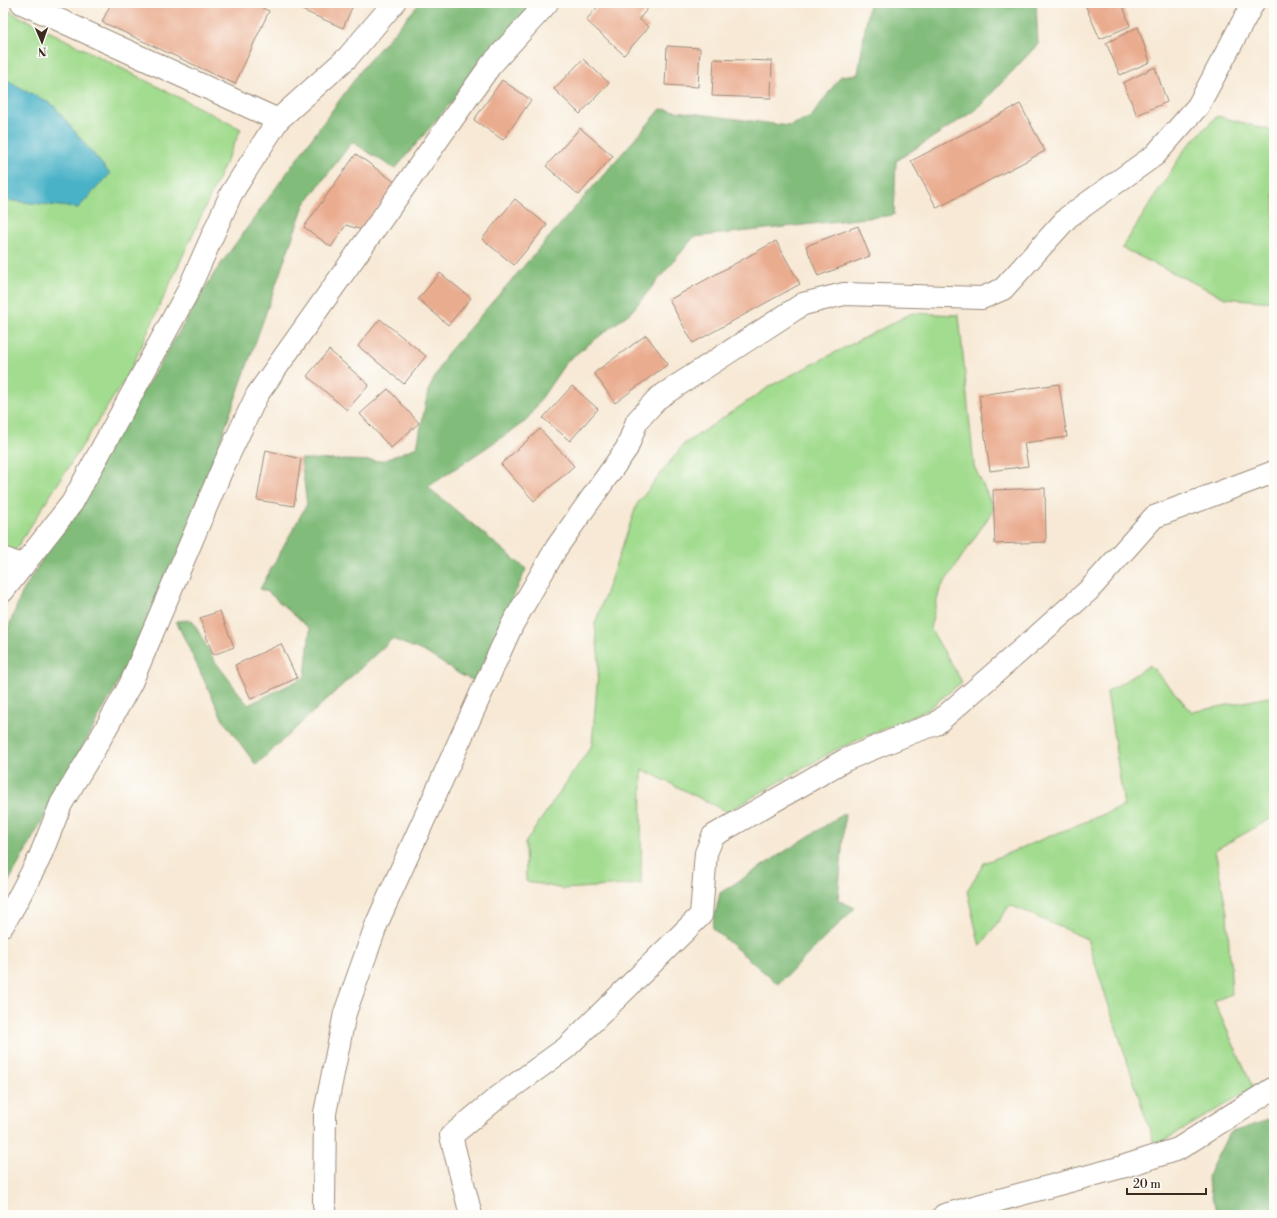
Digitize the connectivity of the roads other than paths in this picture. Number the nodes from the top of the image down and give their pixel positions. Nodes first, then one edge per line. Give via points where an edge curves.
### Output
1 (22, 3) edge
2 (394, 3) edge
3 (547, 3) edge
4 (1253, 3) edge
5 (278, 120) junction
6 (1274, 472) edge
7 (3, 558) edge
8 (23, 566) junction
9 (3, 591) edge
10 (3, 925) edge
11 (1274, 1088) edge
12 (326, 1215) edge
13 (471, 1215) edge
14 (944, 1215) edge

1 - 5 street
2 - 5 street via 348,57
3 - 10 street via 490,66 257,396 223,467 131,683 61,804 39,859
4 - 12 street via 1198,106 1155,155 1068,217 1003,289 982,298 844,294 803,304 658,398 637,421 627,448 557,547 512,625 378,924 345,1013 325,1113
5 - 8 street via 231,194 187,293 72,503
6 - 13 street via 1154,516 1089,590 936,724 844,760 713,836 706,853 701,915 566,1048 497,1098 451,1136
7 - 8 street
8 - 9 street
11 - 14 street via 1178,1149 1122,1168

